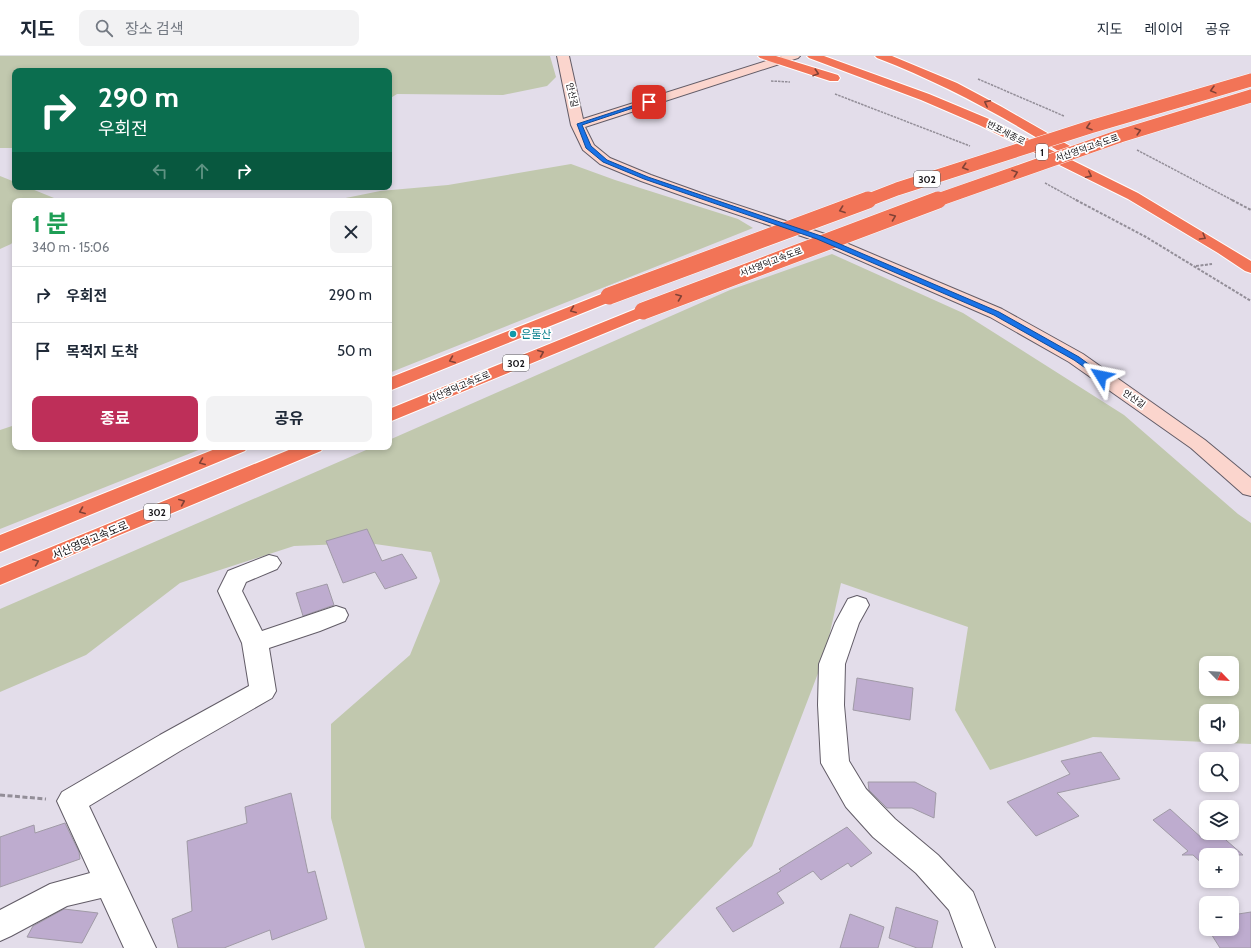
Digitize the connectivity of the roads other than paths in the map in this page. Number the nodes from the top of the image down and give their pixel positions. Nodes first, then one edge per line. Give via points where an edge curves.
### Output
1 (563, 56) edge
2 (764, 56) edge
3 (794, 56) edge
4 (881, 56) edge
5 (824, 57) edge
6 (779, 61) junction
7 (1251, 80) edge
8 (846, 82) dead end
9 (868, 89) dead end
10 (1251, 96) edge
11 (578, 125) junction
12 (1069, 151) junction
13 (1049, 155) junction
14 (1199, 220) dead end
15 (1251, 268) edge
16 (392, 384) edge
17 (392, 415) edge
18 (231, 450) edge
19 (307, 450) edge
20 (1251, 489) edge
21 (0, 544) edge
22 (270, 563) dead end
23 (0, 577) edge
24 (857, 604) dead end
25 (336, 615) dead end
26 (255, 642) junction
27 (110, 882) junction
28 (0, 926) edge
29 (140, 948) edge
30 (979, 948) edge

1 - 11 street, 안산길
2 - 6 highway
3 - 6 street
12 -> 4 highway via 1017,119 955,87
5 - 12 highway, 반포세종로 / 1 via 939,94
5 - 13 highway, 반포세종로 / 1 via 977,119
6 -> 8 highway
6 - 11 street
7 -> 16 highway, 서산영덕고속도로 / 302, bridge via 1090,126 896,190 609,296
9 - 13 highway via 950,115
17 -> 10 highway, 서산영덕고속도로 / 302, bridge via 643,311 938,200 1120,136
11 - 20 street, 안산길 via 588,147 605,161 695,196 819,237 996,313 1076,358 1198,444
12 - 14 highway, 반포세종로 / 1
13 -> 15 highway, 반포세종로 / 1 via 1133,196
18 -> 21 highway
23 -> 19 highway, 서산영덕고속도로 / 302
22 - 26 street via 236,577 230,591
24 - 30 street via 832,664 831,705 835,763 856,798 884,828 927,864 962,902
25 - 26 street
26 - 27 street via 263,690 72,801
27 - 28 street via 60,894
27 - 29 street

